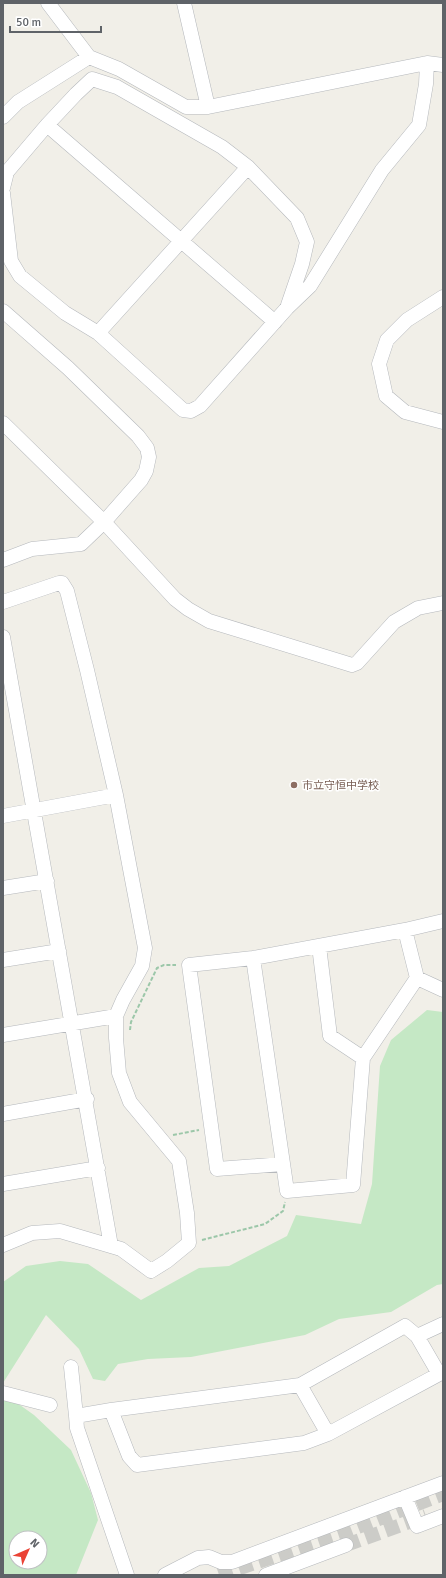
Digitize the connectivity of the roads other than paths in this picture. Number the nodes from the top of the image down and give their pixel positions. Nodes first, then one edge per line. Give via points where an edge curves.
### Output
1 (48, 3) edge
2 (184, 3) edge
3 (89, 57) junction
4 (426, 63) junction
5 (443, 66) edge
6 (208, 108) junction
7 (3, 117) edge
8 (48, 125) junction
9 (248, 167) junction
10 (3, 188) edge
11 (3, 193) edge
12 (182, 241) junction
13 (443, 297) edge
14 (287, 308) junction
15 (3, 311) edge
16 (276, 322) junction
17 (98, 333) junction
18 (443, 422) edge
19 (3, 423) edge
20 (104, 522) junction
21 (3, 560) edge
22 (3, 602) edge
23 (443, 603) edge
24 (3, 638) edge
25 (116, 795) junction
26 (35, 810) junction
27 (3, 816) edge
28 (47, 881) junction
29 (3, 888) edge
30 (443, 921) edge
31 (405, 930) junction
32 (319, 946) junction
33 (59, 952) junction
34 (253, 958) junction
35 (3, 960) edge
36 (417, 978) junction
37 (443, 990) edge
38 (116, 1016) junction
39 (72, 1022) junction
40 (3, 1035) edge
41 (363, 1058) junction
42 (87, 1099) junction
43 (3, 1114) edge
44 (283, 1164) junction
45 (98, 1168) junction
46 (3, 1184) edge
47 (3, 1245) edge
48 (111, 1246) junction
49 (443, 1324) edge
50 (417, 1336) junction
51 (71, 1367) dead end
52 (441, 1373) edge
53 (300, 1385) junction
54 (3, 1393) edge
55 (50, 1405) dead end
56 (111, 1410) junction
57 (76, 1416) junction
58 (328, 1434) junction
59 (443, 1483) edge
60 (405, 1497) junction
61 (443, 1516) edge
62 (346, 1545) tunnel mouth
63 (127, 1575) edge
64 (165, 1575) edge
65 (266, 1575) edge

1 - 3 street
2 - 6 street
3 - 6 street via 119,69 186,107
3 - 7 street via 18,102
4 - 5 street
4 - 6 street
4 - 14 street via 426,84 419,125 382,170 310,286
8 - 9 street via 92,79 117,88 222,147
8 - 10 street via 7,172
8 - 12 street
9 - 12 street
9 - 14 street via 297,218 307,242
11 - 17 street via 11,261 20,276 66,314
12 - 16 street
12 - 17 street
13 - 18 street via 407,320 387,340 379,364 386,396 405,412
14 - 16 street
15 - 20 street via 68,368 138,436 147,448 149,457 142,480
16 - 17 street via 200,406 191,411 183,410
19 - 20 street
20 - 21 street via 81,544 32,549
20 - 23 street via 188,610 210,622 346,664 357,663 394,622 418,608
22 - 25 street via 59,583 65,586
24 - 26 street
25 - 26 street
25 - 38 street via 145,948 142,966
26 - 27 street
26 - 28 street
28 - 29 street
28 - 33 street
30 - 31 street
31 - 32 street
31 - 36 street
32 - 34 street
32 - 41 street via 330,1036
33 - 35 street
33 - 39 street
34 - 44 street
34 - 44 street via 189,965 217,1169
36 - 37 street
36 - 41 street
38 - 39 street
38 - 48 street via 119,1073 130,1102 179,1161 188,1213 189,1243 151,1271 121,1249
39 - 40 street
39 - 42 street
41 - 44 street via 353,1185 287,1191
42 - 43 street
42 - 45 street
45 - 46 street
45 - 48 street
47 - 48 street via 32,1233 60,1231
49 - 50 street
50 - 52 street
50 - 53 street via 405,1326
51 - 57 street
52 - 58 street
53 - 56 street
53 - 58 street
54 - 55 street
56 - 57 street
56 - 58 street via 129,1456 137,1465 304,1443
57 - 63 street via 77,1428
59 - 60 street
60 - 61 street via 417,1526
60 - 64 street via 232,1562 221,1562 209,1557 198,1558
62 - 65 street

